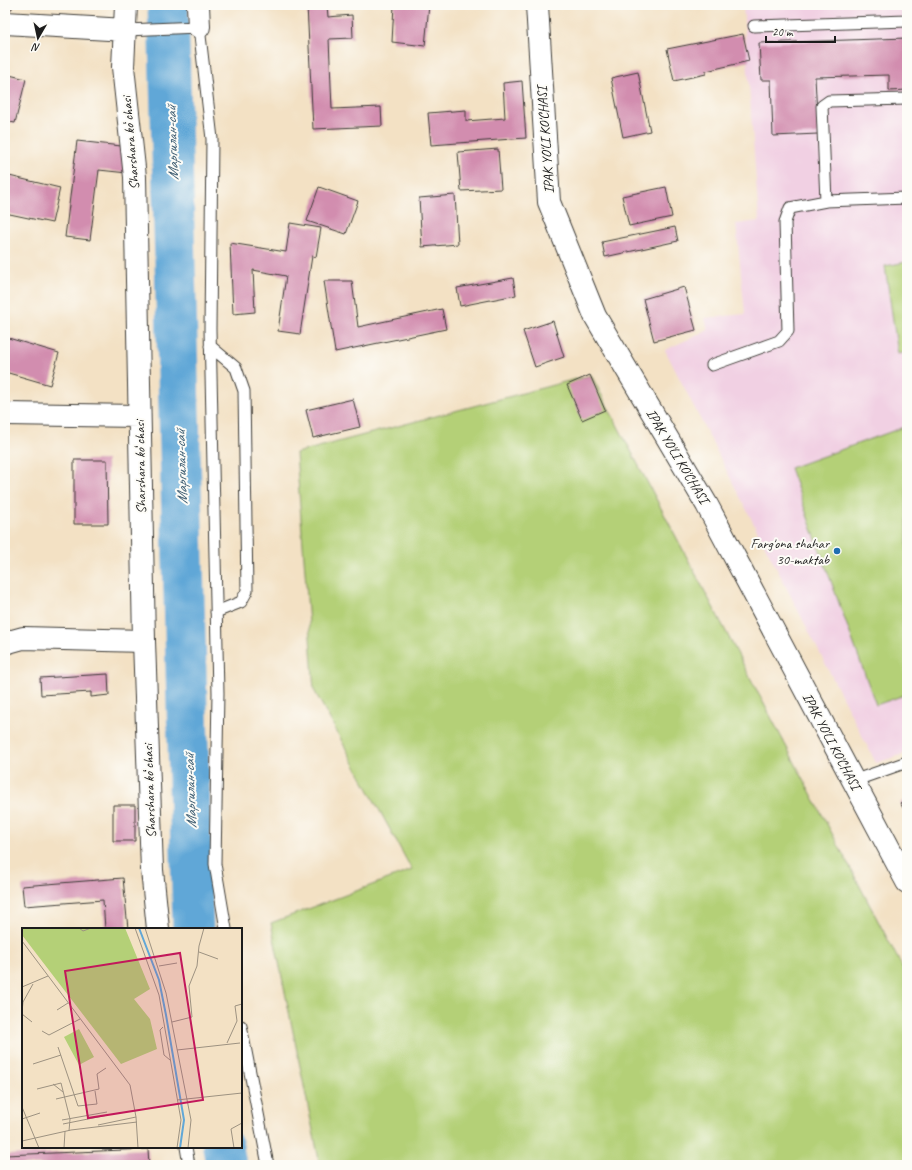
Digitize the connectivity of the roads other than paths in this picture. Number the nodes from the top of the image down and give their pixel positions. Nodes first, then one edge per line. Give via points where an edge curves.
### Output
1 (126, 5) edge
2 (198, 5) edge
3 (537, 5) edge
4 (907, 21) edge
5 (5, 22) edge
6 (198, 26) junction
7 (754, 26) dead end
8 (126, 30) junction
9 (907, 99) edge
10 (907, 198) edge
11 (826, 201) junction
12 (210, 346) junction
13 (712, 365) dead end
14 (5, 414) edge
15 (140, 416) junction
16 (216, 612) junction
17 (144, 641) junction
18 (5, 643) edge
19 (907, 762) edge
20 (853, 781) junction
21 (907, 882) edge
22 (158, 928) edge
23 (226, 928) edge
24 (242, 1031) edge
25 (186, 1148) edge
26 (189, 1165) edge
27 (268, 1165) edge

1 - 8 street, Sharshara koʻchasi
2 - 6 street
3 - 20 street, IPAK YO'LI KO'CHASI via 549,202 595,316 707,505
4 - 7 lane
5 - 8 street
6 - 8 lane
6 - 12 lane via 212,138
8 - 15 street, Sharshara koʻchasi via 123,67 135,177
9 - 11 lane via 829,101 822,106
10 - 11 lane
11 - 13 lane via 790,208 785,222 788,331 779,341
12 - 16 lane
12 - 16 lane via 236,368 244,391 247,591 241,602
14 - 15 street
15 - 17 street, Sharshara koʻchasi
16 - 23 lane via 218,693 215,864
17 - 18 street via 23,638
17 - 22 street, Sharshara koʻchasi via 152,870
19 - 20 lane
20 - 21 street, IPAK YO'LI KO'CHASI
24 - 27 lane
25 - 26 lane

